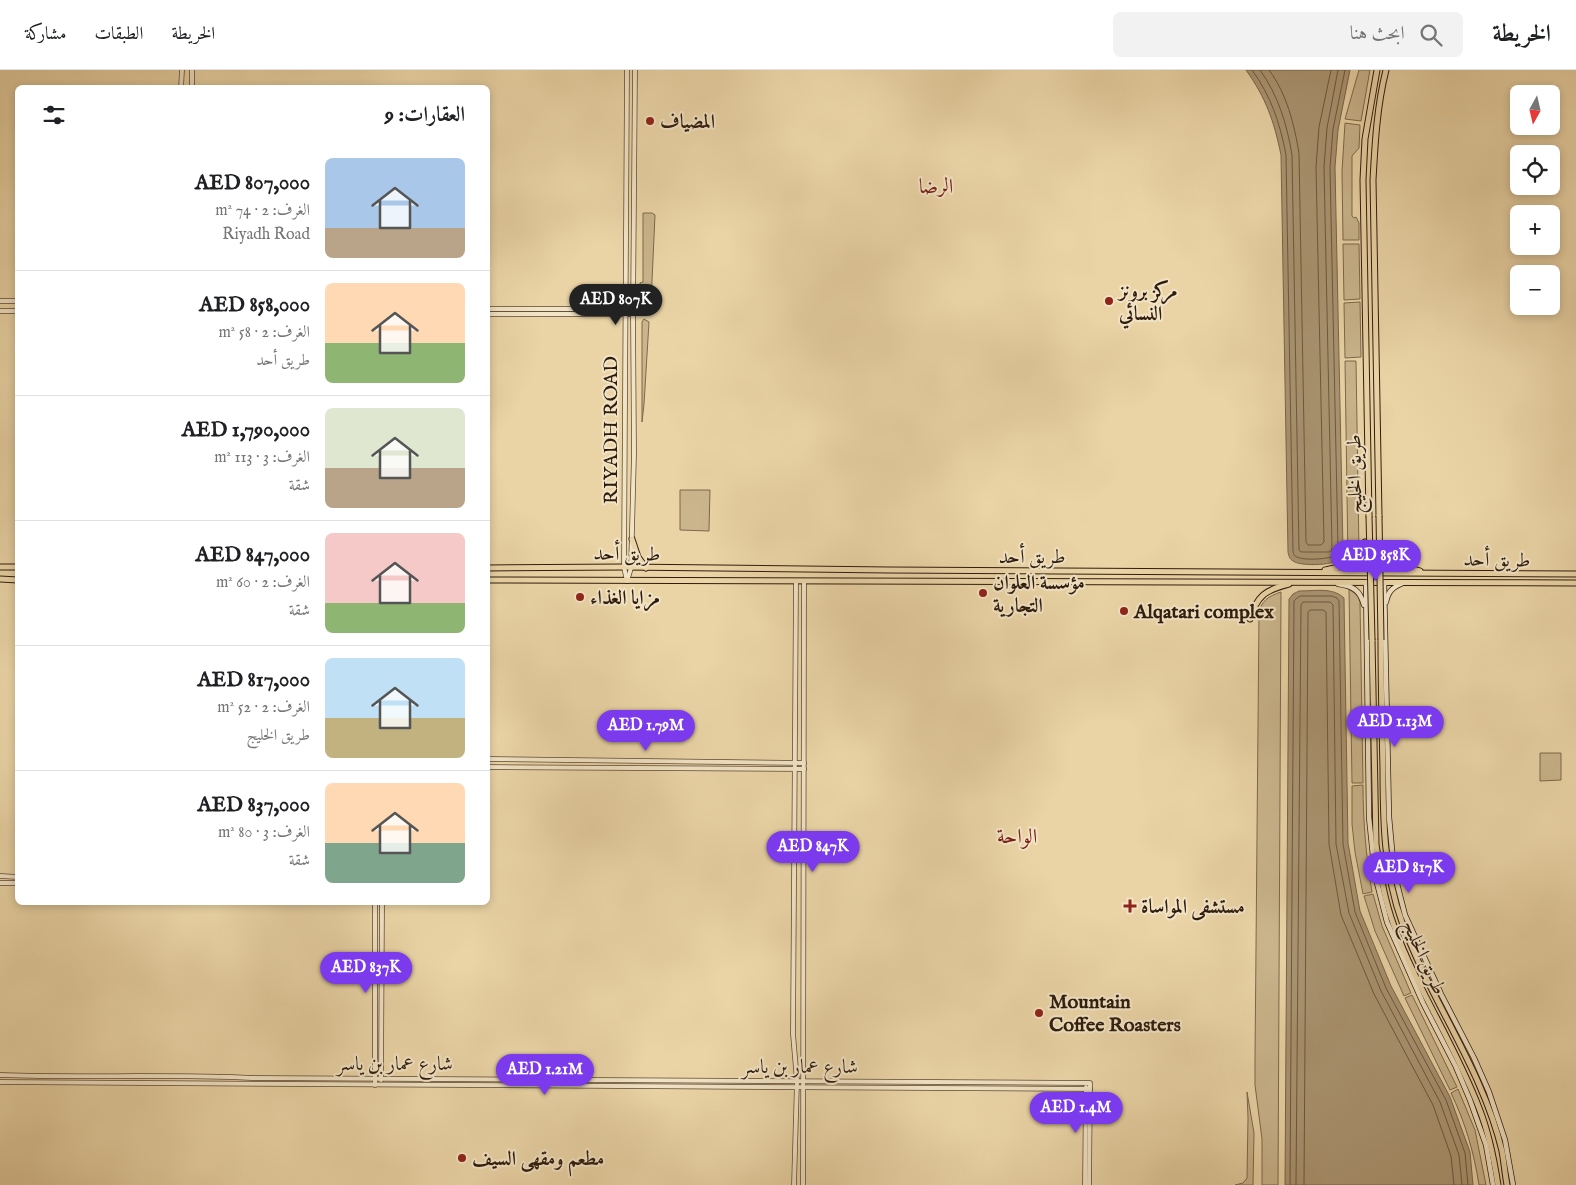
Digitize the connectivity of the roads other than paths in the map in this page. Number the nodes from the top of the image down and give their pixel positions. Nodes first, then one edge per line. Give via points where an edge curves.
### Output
1 (182, 70) edge
2 (192, 70) edge
3 (627, 70) edge
4 (635, 70) edge
5 (1377, 70) edge
6 (1386, 70) edge
7 (181, 85) edge
8 (192, 85) edge
9 (0, 301) edge
10 (15, 302) edge
11 (490, 309) edge
12 (0, 310) edge
13 (15, 311) edge
14 (625, 311) junction
15 (633, 312) junction
16 (490, 314) edge
17 (632, 539) junction
18 (1365, 542) dead end
19 (1384, 547) dead end
20 (0, 567) edge
21 (15, 567) edge
22 (624, 567) junction
23 (490, 568) edge
24 (631, 568) junction
25 (646, 568) junction
26 (1321, 572) junction
27 (1425, 573) junction
28 (1576, 574) edge
29 (0, 580) edge
30 (15, 580) edge
31 (490, 580) edge
32 (627, 581) junction
33 (796, 581) junction
34 (804, 581) junction
35 (1297, 582) junction
36 (1330, 582) junction
37 (1366, 582) junction
38 (1384, 582) junction
39 (1405, 582) junction
40 (1576, 583) edge
41 (1366, 603) junction
42 (1385, 606) junction
43 (1366, 610) junction
44 (1385, 613) junction
45 (1250, 620) dead end
46 (1388, 729) junction
47 (1382, 734) junction
48 (1386, 742) junction
49 (1388, 747) junction
50 (490, 759) edge
51 (794, 763) junction
52 (804, 763) junction
53 (1383, 764) junction
54 (490, 767) edge
55 (794, 769) junction
56 (804, 769) junction
57 (1369, 793) junction
58 (1375, 806) junction
59 (0, 876) edge
60 (15, 877) edge
61 (0, 883) edge
62 (15, 883) edge
63 (375, 905) edge
64 (382, 905) edge
65 (1448, 1022) junction
66 (1461, 1034) junction
67 (0, 1075) edge
68 (375, 1078) junction
69 (381, 1078) junction
70 (797, 1081) junction
71 (802, 1081) junction
72 (0, 1082) edge
73 (375, 1085) junction
74 (381, 1085) junction
75 (796, 1088) junction
76 (802, 1088) junction
77 (1088, 1089) junction
78 (794, 1185) edge
79 (802, 1185) edge
80 (1085, 1185) edge
81 (1090, 1185) edge
82 (1493, 1185) edge
83 (1498, 1185) edge
84 (1507, 1185) edge
85 (1513, 1185) edge

1 - 7 street
2 - 8 street
3 - 14 street, RIYADH ROAD
4 - 15 street
5 - 58 main road, طريق الخليج, bridge via 1365,139 1363,180
6 - 47 main road, طريق الخليج, bridge via 1375,141 1373,180
9 - 10 street
11 - 14 street
12 - 13 street
14 - 15 street
14 - 16 street
14 - 22 street, RIYADH ROAD
15 - 17 street
17 - 24 street
17 - 25 main road
18 - 26 main road via 1364,551 1356,561
19 - 27 main road via 1398,565
20 - 21 main road
22 - 23 main road, طريق أحد
22 - 24 main road, طريق أحد
22 - 32 street, RIYADH ROAD
24 - 25 main road, طريق أحد
24 - 32 street
25 - 26 main road, طريق أحد
26 - 27 main road, طريق أحد
27 - 28 main road, طريق أحد
29 - 30 main road
31 - 32 main road, طريق أحد
32 - 33 main road, طريق أحد
33 - 34 main road, طريق أحد
33 - 51 street
34 - 35 main road, طريق أحد
34 - 52 street
35 - 36 main road, طريق أحد
35 - 45 main road via 1266,593 1254,606
36 - 37 main road, طريق أحد
36 - 43 main road via 1357,590
37 - 38 main road, طريق أحد
37 - 41 main road
38 - 39 main road, طريق أحد
38 - 42 main road
39 - 40 main road, طريق أحد
39 - 44 main road via 1388,593
41 - 42 main road via 1368,595 1375,592 1382,595
41 - 43 main road
42 - 44 main road
43 - 57 main road
44 - 46 main road
46 - 48 main road
46 - 49 main road
47 - 48 main road
47 - 53 main road, طريق الخليج
48 - 49 main road
48 - 53 main road
49 - 66 main road via 1390,842 1401,900 1421,951
50 - 51 street
51 - 52 street
51 - 55 street
52 - 56 street
53 - 65 main road, طريق الخليج via 1385,845 1394,900
54 - 55 street
55 - 56 street
55 - 70 street via 793,1034
56 - 71 street
57 - 58 main road
57 - 82 main road via 1375,875 1387,922 1470,1100 1486,1145
58 - 83 main road, طريق الخليج via 1376,844 1386,902 1413,970 1479,1108
59 - 60 street
61 - 62 street
63 - 68 street
64 - 69 street
65 - 66 main road
65 - 84 main road, طريق الخليج via 1493,1121
66 - 85 main road via 1498,1117
67 - 68 street, شارع عمار بن ياسر
68 - 69 street, شارع عمار بن ياسر
68 - 73 street
69 - 70 street, شارع عمار بن ياسر
69 - 74 street
70 - 71 street, شارع عمار بن ياسر
70 - 75 street
71 - 76 street
71 - 77 street, شارع عمار بن ياسر via 1088,1082
72 - 73 street, شارع عمار بن ياسر
73 - 74 street, شارع عمار بن ياسر
74 - 75 street, شارع عمار بن ياسر
75 - 76 street, شارع عمار بن ياسر
75 - 78 street
76 - 77 street, شارع عمار بن ياسر
76 - 79 street
77 - 80 street
77 - 81 street

